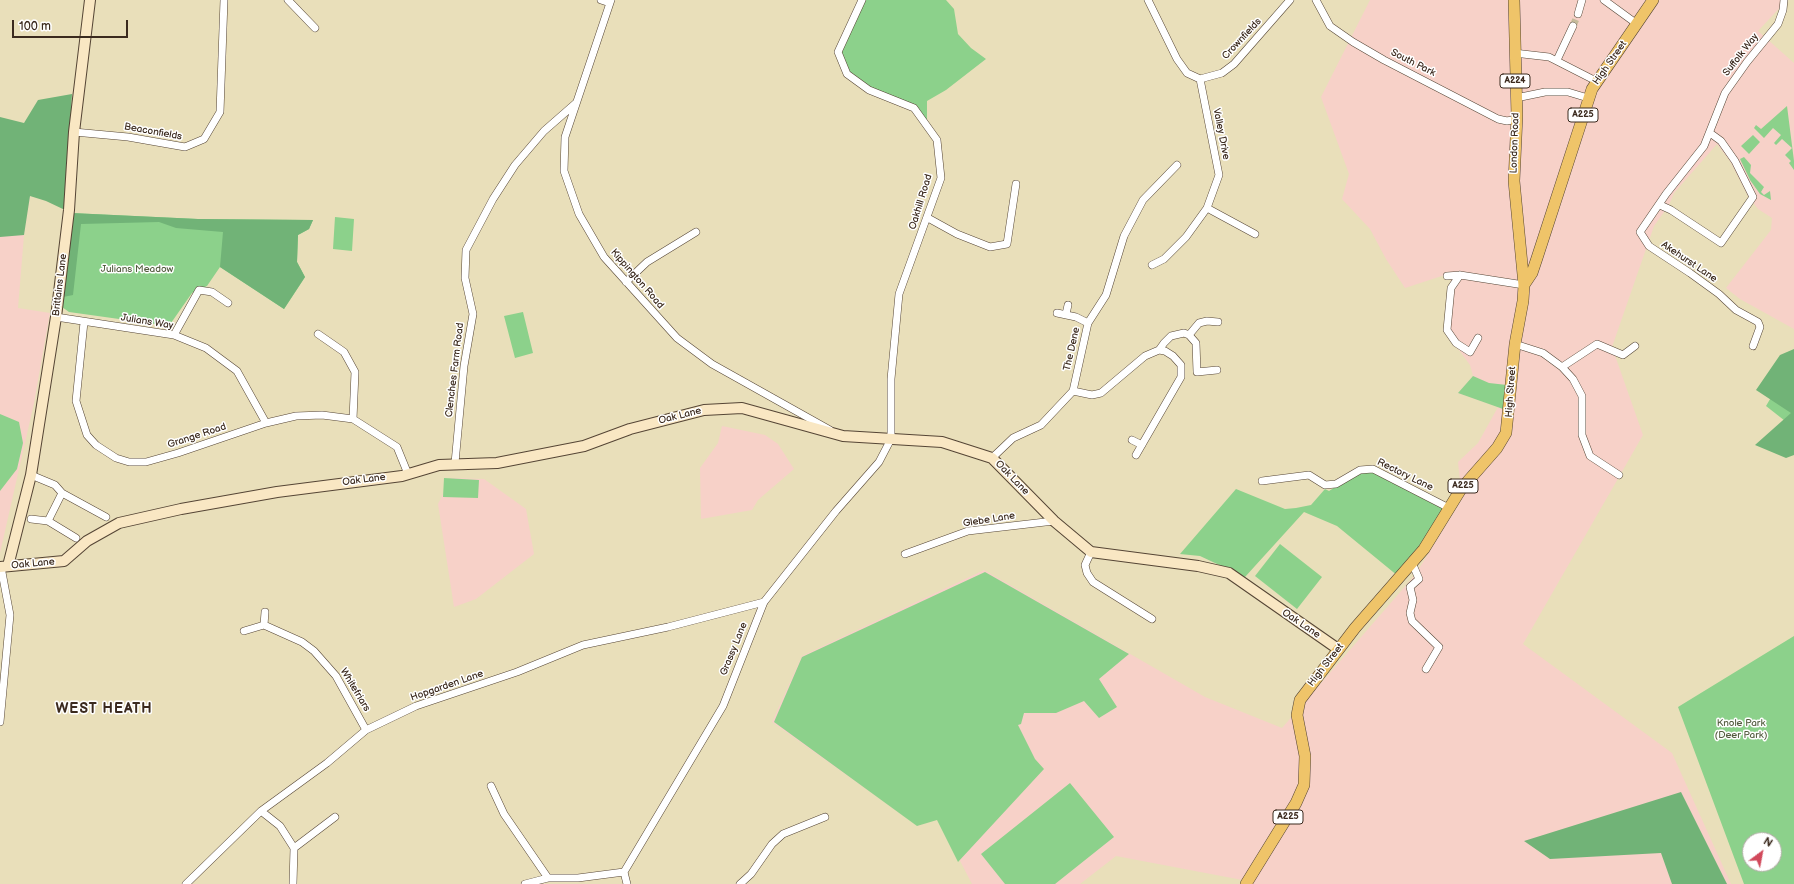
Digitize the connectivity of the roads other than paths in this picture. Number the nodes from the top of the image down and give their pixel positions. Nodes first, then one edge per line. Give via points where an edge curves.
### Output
1 (90, 0) edge
2 (224, 0) edge
3 (288, 0) edge
4 (602, 0) edge
5 (862, 0) edge
6 (1148, 0) edge
7 (1290, 0) edge
8 (1316, 0) edge
9 (1514, 0) edge
10 (1582, 0) edge
11 (1604, 0) edge
12 (1653, 0) edge
13 (1784, 0) edge
14 (611, 1) edge
15 (1578, 14) tunnel mouth
16 (1637, 24) junction
17 (1573, 26) tunnel mouth
18 (315, 28) dead end
19 (1514, 53) junction
20 (1558, 60) junction
21 (1200, 79) junction
22 (1596, 81) junction
23 (1516, 98) junction
24 (1588, 98) junction
25 (576, 103) junction
26 (1517, 119) junction
27 (1713, 124) joint
28 (74, 132) junction
29 (1710, 132) junction
30 (1178, 165) dead end
31 (1016, 184) dead end
32 (1660, 205) junction
33 (1207, 208) junction
34 (928, 218) junction
35 (696, 232) dead end
36 (1255, 234) dead end
37 (1521, 257) junction
38 (1538, 258) junction
39 (1152, 265) dead end
40 (1460, 275) junction
41 (1447, 276) dead end
42 (626, 282) junction
43 (1524, 285) junction
44 (228, 303) dead end
45 (1068, 305) dead end
46 (1057, 313) dead end
47 (1066, 314) junction
48 (56, 317) junction
49 (84, 322) junction
50 (1218, 322) dead end
51 (1088, 323) junction
52 (318, 334) dead end
53 (174, 335) junction
54 (1189, 335) junction
55 (1478, 338) dead end
56 (1515, 344) junction
57 (1635, 346) dead end
58 (1753, 346) dead end
59 (1159, 350) junction
60 (1562, 366) junction
61 (1217, 370) dead end
62 (1073, 391) junction
63 (353, 419) junction
64 (266, 423) junction
65 (843, 436) junction
66 (890, 439) junction
67 (1132, 440) dead end
68 (1142, 445) junction
69 (1136, 454) dead end
70 (992, 458) junction
71 (455, 463) junction
72 (408, 474) junction
73 (31, 475) junction
74 (1619, 475) dead end
75 (1262, 482) dead end
76 (62, 493) junction
77 (1449, 508) junction
78 (106, 517) dead end
79 (31, 519) dead end
80 (48, 521) junction
81 (1054, 521) junction
82 (76, 538) dead end
83 (1091, 552) junction
84 (906, 554) dead end
85 (1412, 565) junction
86 (3, 567) edge
87 (764, 602) junction
88 (265, 612) dead end
89 (1152, 619) dead end
90 (264, 625) junction
91 (244, 631) dead end
92 (1338, 649) junction
93 (1426, 669) dead end
94 (0, 722) edge
95 (366, 730) junction
96 (491, 786) dead end
97 (261, 811) junction
98 (335, 817) dead end
99 (825, 817) dead end
100 (294, 848) junction
101 (624, 872) junction
102 (548, 878) junction
103 (186, 884) edge
104 (293, 884) edge
105 (525, 884) edge
106 (627, 884) edge
107 (740, 884) edge
108 (1246, 884) edge

1 - 28 street, Brittains Lane
2 - 28 street, Beaconfields via 220,112 204,139 186,147 128,136
3 - 18 street
4 - 14 street
5 - 34 street, Oakhill Road via 838,52 847,74 869,90 914,108 937,140 941,178
6 - 21 street via 1177,59 1187,73
7 - 21 street, Crownfields via 1234,64 1222,72
8 - 26 street, South Park via 1330,26 1353,42 1498,119
9 - 19 main road, London Road / A224
10 - 15 street
11 - 16 street
12 - 16 main road, High Street / A225
13 - 27 street, Suffolk Way via 1778,24 1729,86
14 - 25 street, Kippington Road
16 - 22 main road, High Street / A225
17 - 20 street
19 - 20 street
19 - 23 main road, London Road / A224
20 - 22 street
21 - 33 street, Valley Drive via 1219,175
22 - 24 main road, High Street / A225
23 - 24 street via 1545,92 1568,92
23 - 26 main road, London Road / A224
24 - 38 main road, High Street / A225
25 - 42 street, Kippington Road via 565,137 564,172 579,214 604,257
25 - 71 street, Clenches Farm Road via 544,131 515,165 493,199 466,250 465,278 473,314 464,366
26 - 37 main road, London Road / A224 via 1514,181
27 - 29 street, Akehurst Lane
28 - 48 street, Brittains Lane via 69,210
29 - 32 street, Akehurst Lane via 1702,150
29 - 32 street via 1721,140 1753,197 1720,244
30 - 51 street, The Dene via 1139,205 1124,236 1103,302
31 - 34 street via 1007,244 990,247 957,234
32 - 58 street, Akehurst Lane via 1640,232 1649,246 1719,294 1736,310 1758,322 1760,327
33 - 36 street
33 - 39 street, Valley Drive via 1186,237 1164,259
34 - 66 street, Oakhill Road via 899,294 891,378
35 - 42 street via 647,262
37 - 38 main road
37 - 43 main road, London Road / A224
38 - 43 main road, High Street / A225
40 - 41 street
40 - 43 street
40 - 55 street via 1451,288 1448,330 1456,343 1470,352
42 - 65 street, Kippington Road via 677,338 712,364
43 - 56 main road, High Street / A225
44 - 53 street via 212,292 199,290
45 - 47 street
46 - 47 street
47 - 51 street
48 - 49 street, Julians Way
48 - 73 street, Brittains Lane
49 - 53 street, Julians Way
49 - 64 street, Grange Road via 76,401 88,435 96,445 116,458 129,462 146,462
50 - 54 street via 1207,321 1199,324
51 - 62 street, The Dene
52 - 63 street via 344,352 355,372
53 - 64 street, Julians Way via 206,348 237,371
54 - 59 street via 1178,333 1171,336
54 - 61 street via 1197,347 1197,372
56 - 60 street via 1543,353
56 - 77 main road, High Street / A225 via 1506,433
57 - 60 street via 1622,355 1597,344
59 - 62 street via 1145,356 1101,393 1092,395
59 - 68 street via 1173,356 1181,365 1181,377
60 - 74 street via 1582,396 1582,435 1590,456
62 - 70 street, The Dene via 1041,426 1013,438
63 - 64 street, Grange Road via 315,415 296,416
63 - 72 street, Grange Road via 397,447
65 - 66 street, Oak Lane
65 - 71 street, Oak Lane via 742,408 704,410 630,429 584,446 497,463
66 - 70 street, Oak Lane via 942,442
66 - 87 street, Grassy Lane via 879,462 836,511
67 - 68 street
68 - 69 street
70 - 81 street, Oak Lane
71 - 72 street, Oak Lane
72 - 86 street, Oak Lane via 270,493 119,523 87,541 64,561
73 - 76 street via 55,485
73 - 86 street, Brittains Lane
75 - 77 street, Rectory Lane via 1309,475 1325,485 1336,484 1360,470 1373,469
76 - 78 street
76 - 80 street
77 - 85 main road, High Street / A225
79 - 80 street
80 - 82 street
81 - 83 street, Oak Lane
81 - 84 street, Glebe Lane via 968,531
83 - 89 street via 1086,565 1087,573 1093,582
83 - 92 street, Oak Lane via 1198,566 1229,573
85 - 92 main road, High Street / A225
85 - 93 street via 1419,579 1410,587 1412,622 1439,647
86 - 94 street via 10,615
87 - 95 street, Hopgarden Lane via 583,645 517,672 416,706
87 - 101 street, Grassy Lane via 723,706
88 - 90 street
90 - 91 street
90 - 95 street, Whitefriars via 302,642 314,651 336,676
92 - 108 main road, High Street / A225 via 1298,704 1297,715 1306,756 1304,785 1296,803
95 - 97 street, Hopgarden Lane
96 - 102 street via 504,814
97 - 100 street via 280,826
97 - 103 street, Hopgarden Lane
98 - 100 street
99 - 107 street via 783,834
100 - 104 street
101 - 102 street via 578,878
101 - 106 street
102 - 105 street

